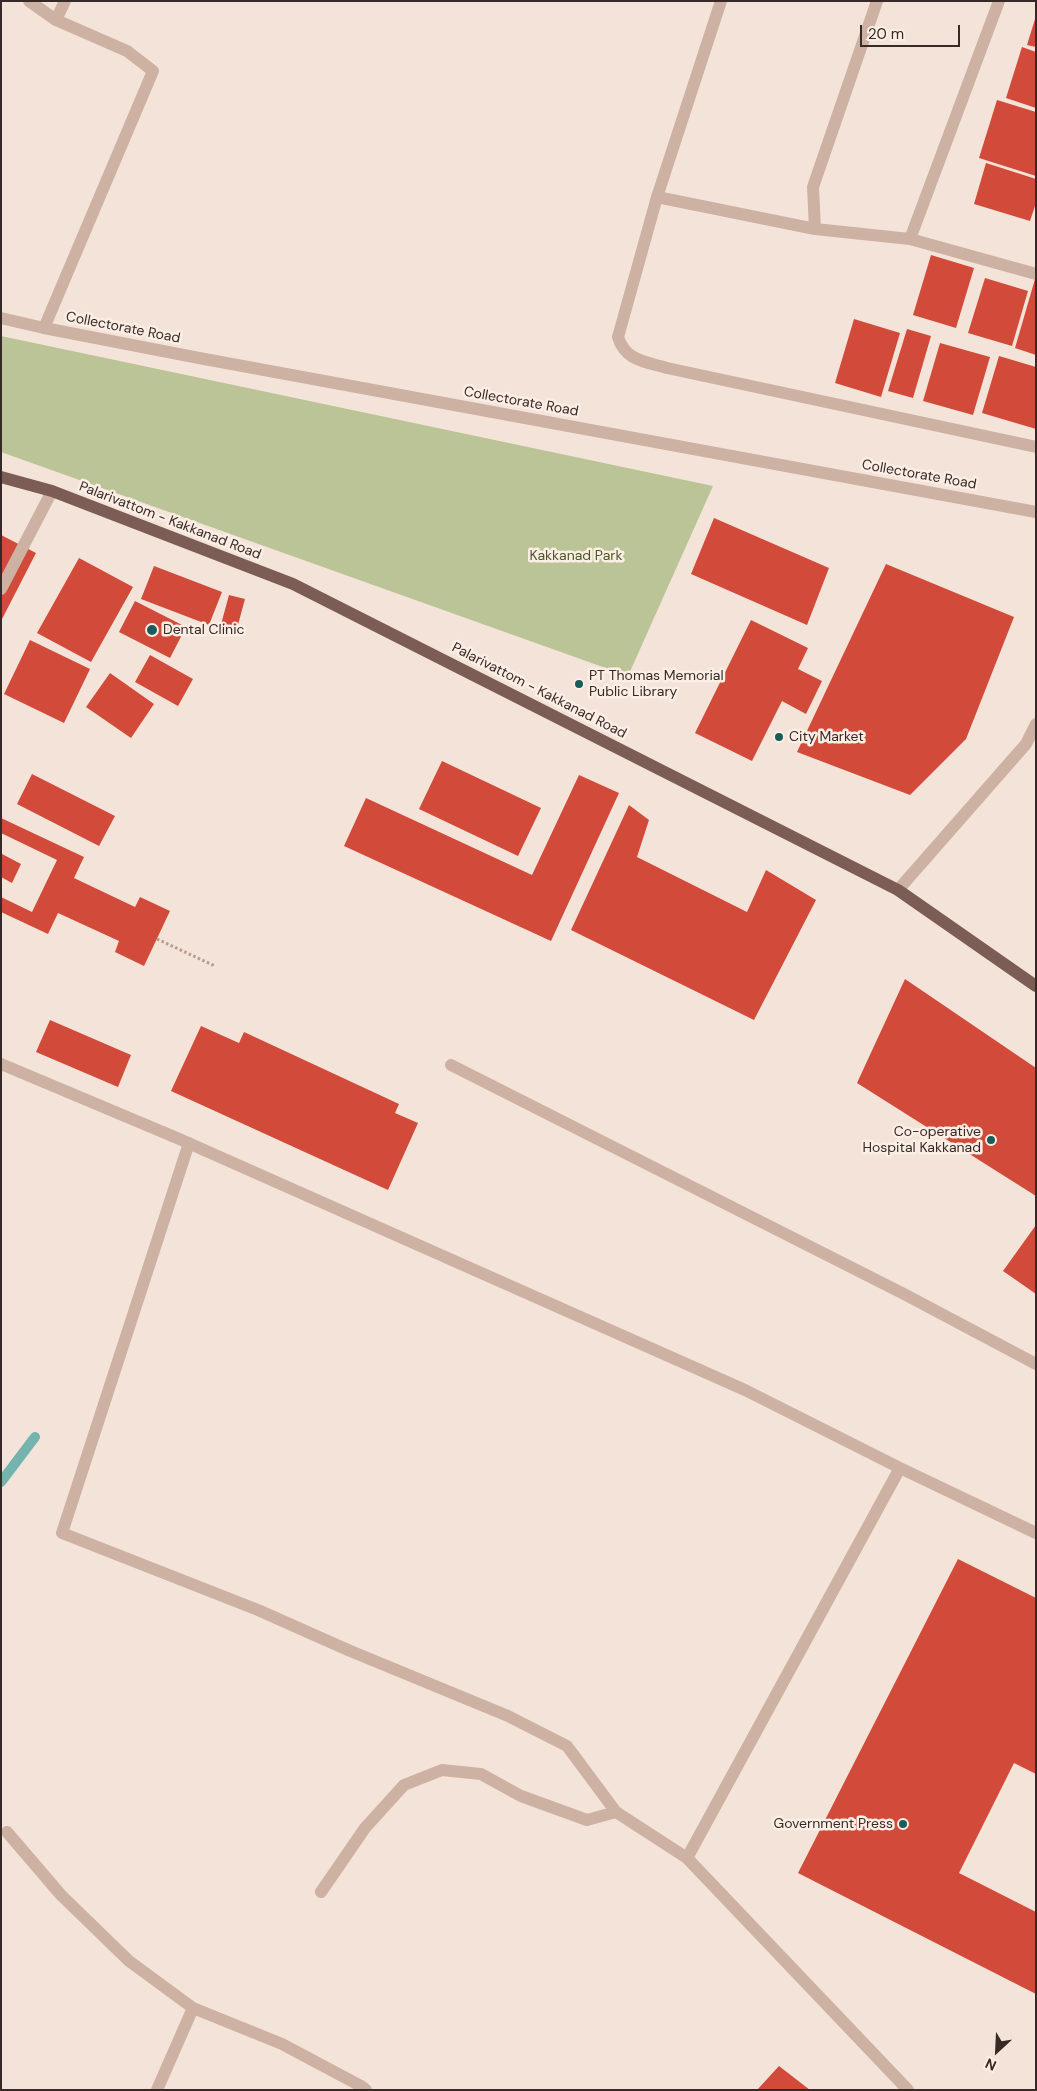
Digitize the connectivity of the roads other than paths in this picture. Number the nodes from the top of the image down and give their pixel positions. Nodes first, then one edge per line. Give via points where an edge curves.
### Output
1 (29, 1) edge
2 (65, 1) edge
3 (721, 1) edge
4 (877, 1) edge
5 (999, 1) edge
6 (56, 20) junction
7 (657, 198) junction
8 (814, 229) junction
9 (910, 240) junction
10 (1036, 274) edge
11 (1, 318) edge
12 (44, 328) junction
13 (1036, 447) edge
14 (1, 477) edge
15 (52, 491) junction
16 (1036, 512) edge
17 (1, 590) edge
18 (1036, 724) edge
19 (898, 890) junction
20 (1036, 986) edge
21 (1, 1064) edge
22 (451, 1064) dead end
23 (189, 1143) junction
24 (1036, 1364) edge
25 (900, 1468) junction
26 (1036, 1533) edge
27 (616, 1812) junction
28 (7, 1832) dead end
29 (687, 1858) junction
30 (321, 1892) dead end
31 (193, 2008) junction
32 (157, 2090) edge
33 (366, 2090) edge
34 (908, 2090) edge

1 - 6 street
2 - 6 street
3 - 7 street
4 - 8 street via 813,187
5 - 9 street
6 - 12 street via 127,51 153,71
7 - 8 street
7 - 13 street via 618,337 634,359
8 - 9 street
9 - 10 street
11 - 12 street, Collectorate Road
12 - 16 street, Collectorate Road
14 - 15 main road, Palarivattom - Kakkanad Road
15 - 17 street
15 - 19 main road, Palarivattom - Kakkanad Road via 293,584
18 - 19 street via 1026,744
19 - 20 main road, Palarivattom - Kakkanad Road
21 - 23 street
22 - 24 street
23 - 25 street via 745,1390
23 - 27 street via 62,1533 258,1610 508,1716 567,1746
25 - 26 street
25 - 29 street
27 - 29 street
27 - 30 street via 587,1820 521,1796 481,1774 442,1770 404,1785 365,1828
28 - 31 street via 61,1895 129,1961
29 - 34 street
31 - 32 street
31 - 33 street via 282,2044

